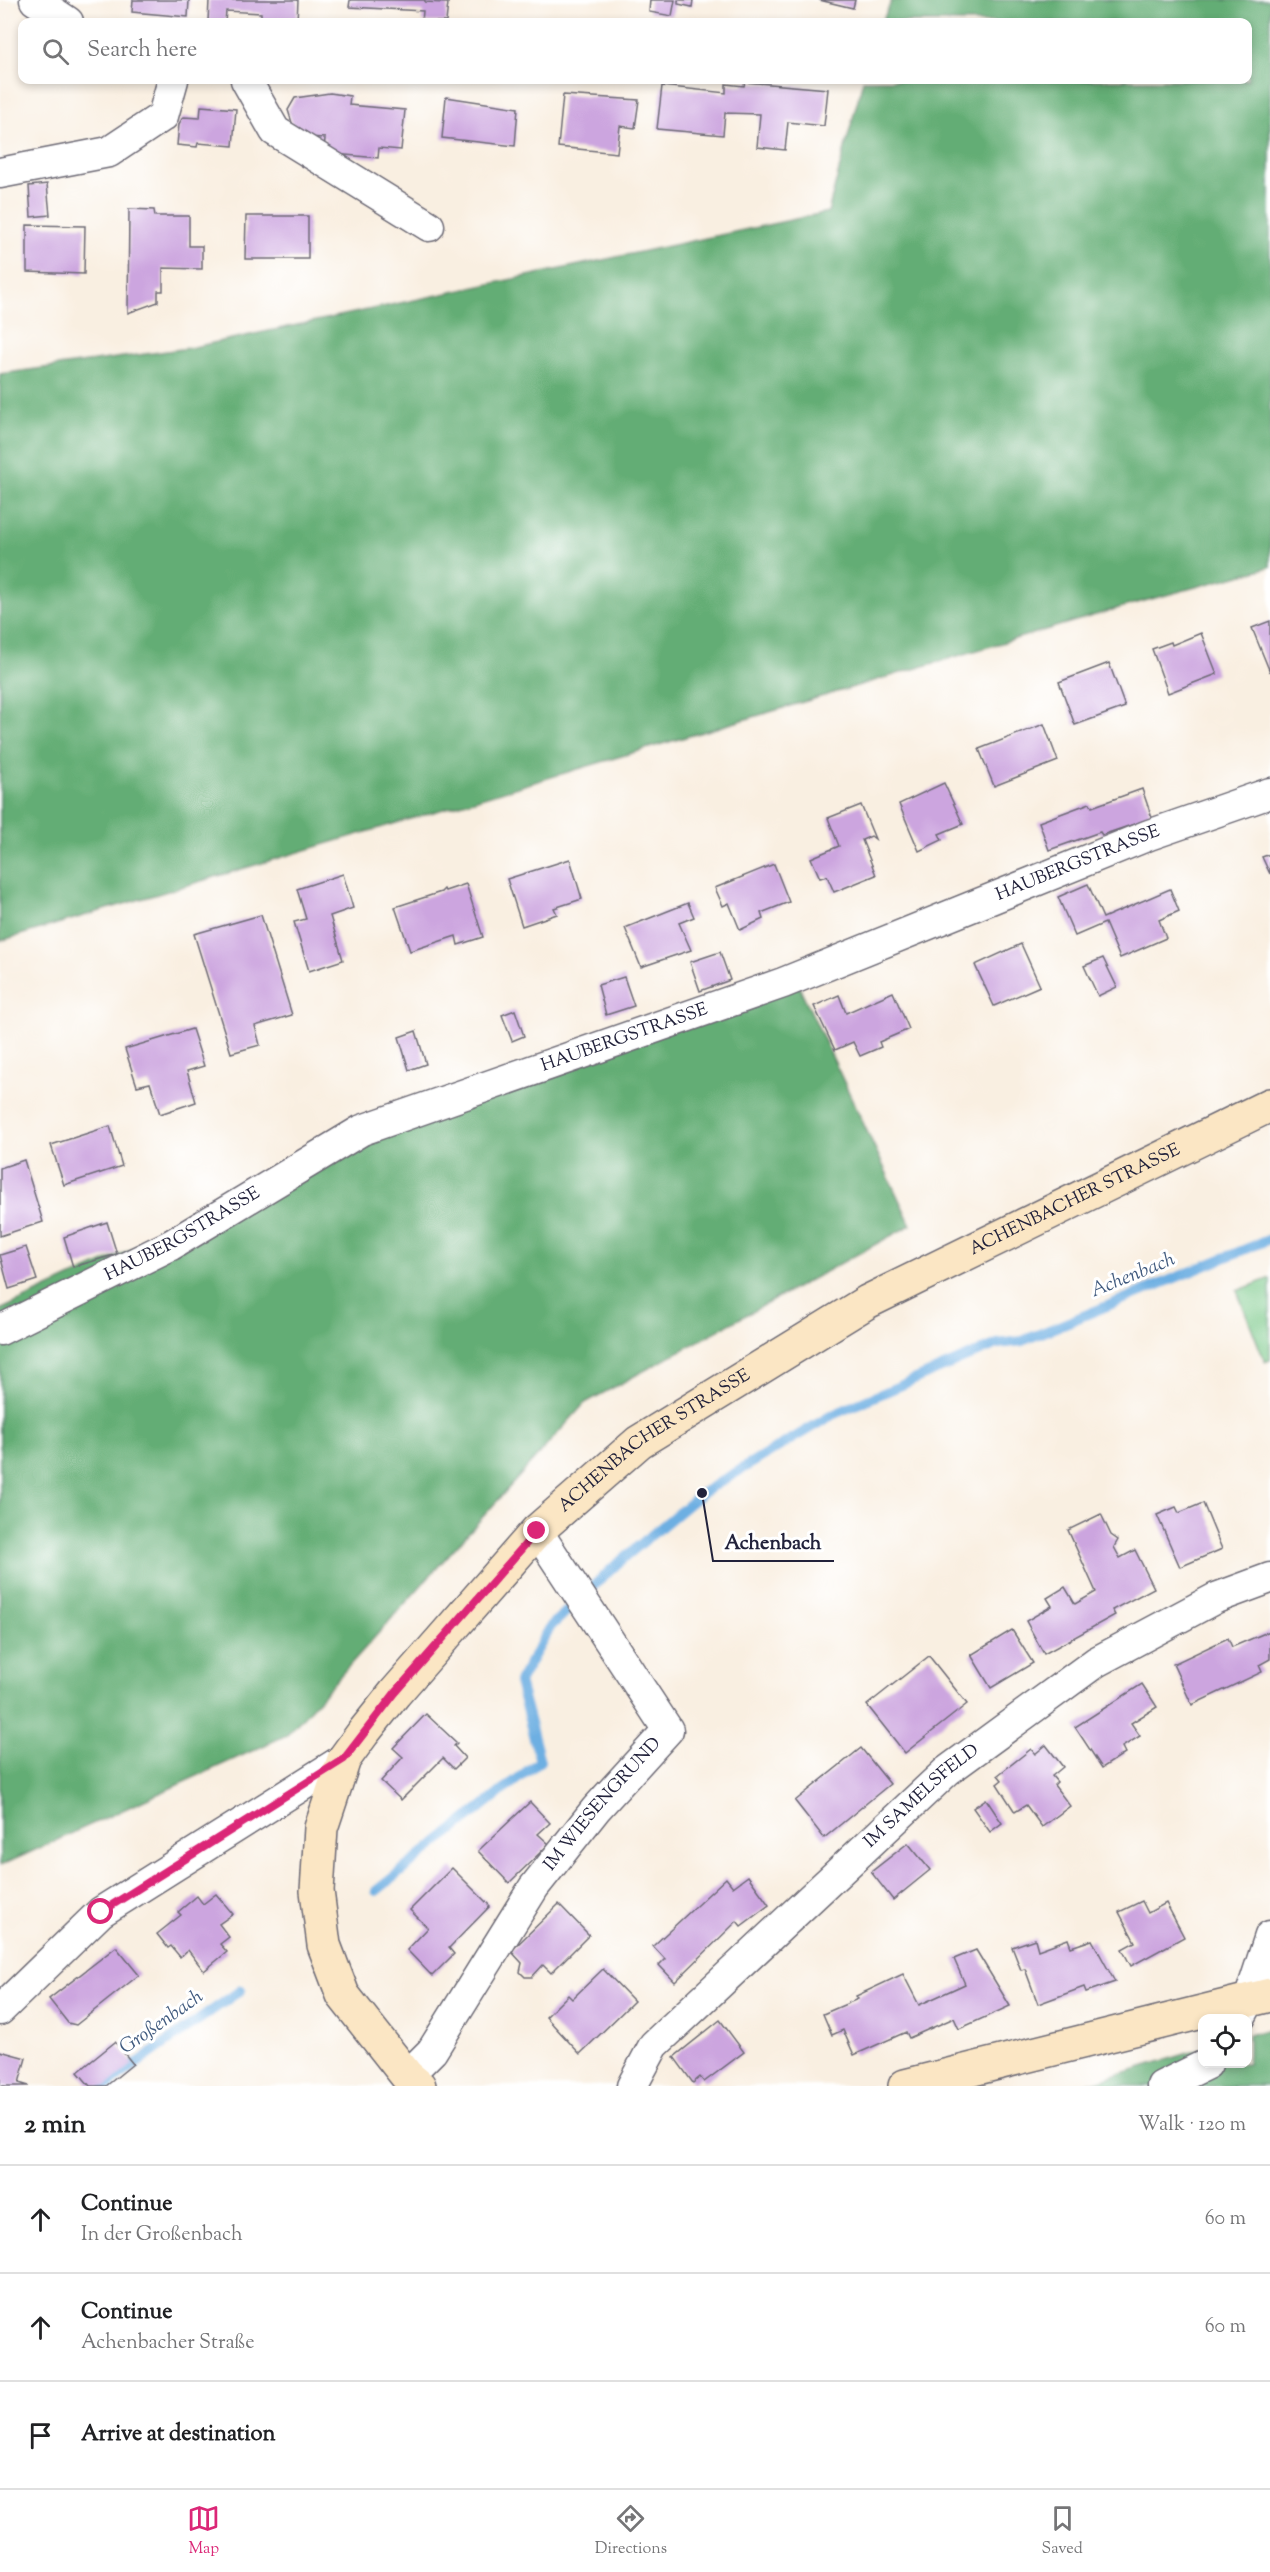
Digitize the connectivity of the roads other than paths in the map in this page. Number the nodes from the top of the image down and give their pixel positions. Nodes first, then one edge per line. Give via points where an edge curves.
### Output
1 (34, 0) edge
2 (62, 18) edge
3 (173, 84) edge
4 (247, 84) edge
5 (0, 173) edge
6 (429, 226) dead end
7 (1270, 793) edge
8 (1270, 1105) edge
9 (0, 1330) edge
10 (537, 1531) junction
11 (1270, 1578) edge
12 (344, 1759) junction
13 (1270, 1936) edge
14 (1253, 2006) edge
15 (0, 2010) edge
16 (1199, 2068) edge
17 (413, 2081) edge
18 (632, 2086) edge
19 (905, 2086) edge
20 (1162, 2086) edge

1 - 2 street
3 - 5 street via 163,116 109,152
4 - 6 street via 275,131
7 - 9 street, HAUBERGSTRASSE via 1149,835 783,982 362,1130 171,1245
8 - 10 main road, ACHENBACHER STRASSE via 867,1302 639,1442
10 - 12 main road, ACHENBACHER STRASSE via 395,1693
10 - 17 street, IM WIESENGRUND via 668,1730 596,1809 534,1887
11 - 18 street, IM SAMELSFELD via 1216,1598 1096,1662 947,1771 654,2045
12 - 15 street via 101,1912
12 - 17 main road, ACHENBACHER STRASSE via 321,1828 317,1891 324,1945 343,1995
13 - 14 street
14 - 19 main road
16 - 20 street

